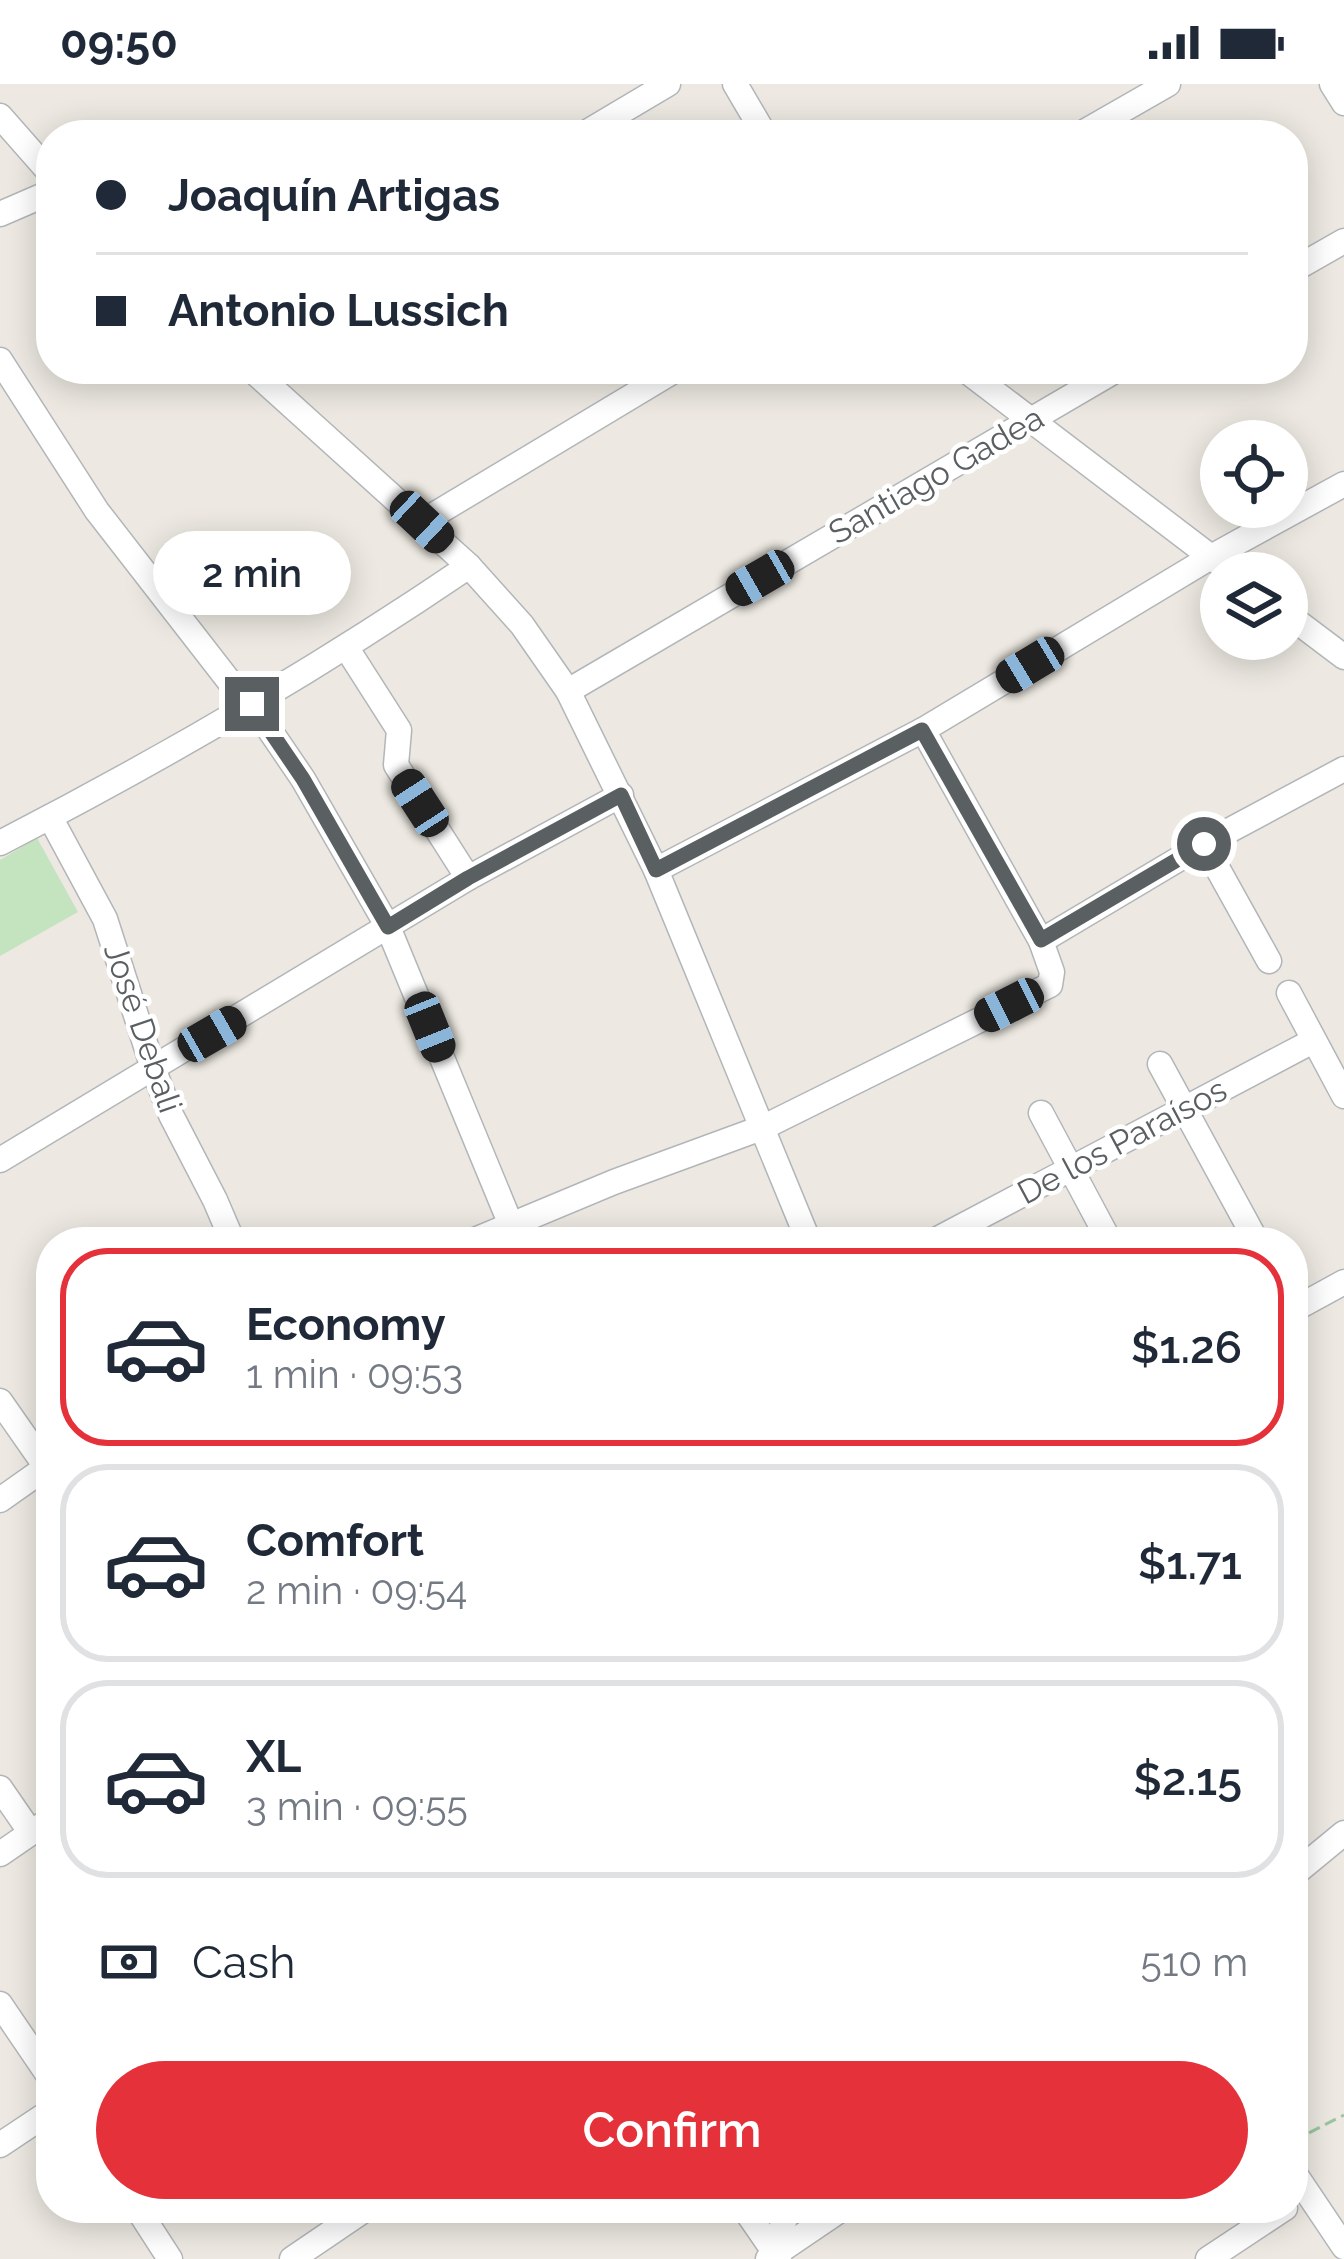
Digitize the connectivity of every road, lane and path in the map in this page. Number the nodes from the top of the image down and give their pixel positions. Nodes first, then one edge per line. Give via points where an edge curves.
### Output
1 (668, 84) edge
2 (735, 84) edge
3 (1168, 84) edge
4 (1331, 84) edge
5 (1344, 103) edge
6 (0, 116) edge
7 (607, 120) edge
8 (756, 120) edge
9 (1105, 120) edge
10 (36, 157) edge
11 (36, 198) edge
12 (0, 214) edge
13 (1344, 241) edge
14 (1308, 261) edge
15 (0, 360) edge
16 (268, 384) edge
17 (652, 384) edge
18 (984, 384) edge
19 (1092, 384) edge
20 (1030, 419) junction
21 (1344, 484) edge
22 (422, 522) junction
23 (1204, 552) edge
24 (1241, 552) edge
25 (469, 566) junction
26 (1200, 577) edge
27 (1308, 630) edge
28 (346, 646) junction
29 (1344, 657) edge
30 (568, 691) junction
31 (252, 704) junction
32 (922, 730) junction
33 (1344, 769) edge
34 (621, 795) junction
35 (50, 817) junction
36 (0, 842) edge
37 (1204, 844) junction
38 (656, 870) junction
39 (468, 878) junction
40 (388, 927) junction
41 (1041, 940) junction
42 (1269, 961) dead end
43 (1288, 993) dead end
44 (1313, 1041) junction
45 (1160, 1064) dead end
46 (153, 1068) junction
47 (1344, 1096) edge
48 (1185, 1109) junction
49 (1041, 1113) dead end
50 (764, 1127) junction
51 (0, 1160) edge
52 (1071, 1168) junction
53 (511, 1225) junction
54 (227, 1227) edge
55 (506, 1227) edge
56 (803, 1227) edge
57 (966, 1227) edge
58 (1103, 1227) edge
59 (1249, 1227) edge
60 (1344, 1282) edge
61 (1308, 1302) edge
62 (0, 1401) edge
63 (36, 1450) edge
64 (36, 1478) edge
65 (0, 1500) edge
66 (0, 1788) edge
67 (36, 1821) edge
68 (36, 1829) edge
69 (1344, 1833) edge
70 (0, 1853) edge
71 (1308, 1863) edge
72 (0, 2004) edge
73 (36, 2057) edge
74 (1344, 2115) edge
75 (36, 2121) edge
76 (1308, 2133) edge
77 (0, 2145) edge
78 (1308, 2202) edge
79 (146, 2223) edge
80 (345, 2223) edge
81 (753, 2223) edge
82 (783, 2223) edge
83 (820, 2223) edge
84 (1262, 2223) edge
85 (1344, 2247) edge
86 (774, 2257) edge
87 (170, 2259) edge
88 (292, 2259) edge
89 (1208, 2259) edge

1 - 7 street
2 - 8 street
3 - 9 street
4 - 5 street
6 - 10 street
11 - 12 street
13 - 14 street
15 - 31 street via 97,511
16 - 22 street
17 - 22 street
18 - 20 street
19 - 20 street, Santiago Gadea
20 - 23 street
20 - 30 street, Santiago Gadea
21 - 24 street
22 - 25 street
25 - 28 street
25 - 30 street
26 - 32 street
27 - 29 street
28 - 31 street
28 - 39 street via 399,730 395,766
30 - 34 street
31 - 35 street
31 - 40 street
32 - 38 street
32 - 41 street
33 - 37 street
34 - 38 street
34 - 39 street
35 - 36 street
35 - 46 street, José Debali via 105,919
37 - 41 street
37 - 42 street
38 - 50 street
39 - 40 street
40 - 46 street
40 - 53 street
41 - 50 street via 1050,985
43 - 44 street
44 - 47 street
44 - 48 street, De los Paraísos
45 - 48 street
46 - 51 street
46 - 54 street, José Debali
48 - 52 street, De los Paraísos
48 - 59 street
49 - 52 street
50 - 53 street
50 - 56 street
52 - 57 street, De los Paraísos
52 - 58 street
53 - 55 street
60 - 61 street
62 - 63 street
64 - 65 street
66 - 67 street
68 - 70 street
69 - 71 street
72 - 73 street
74 - 76 path
75 - 77 street
78 - 85 street
79 - 87 street
80 - 88 street
81 - 86 street
82 - 86 street
83 - 86 street
84 - 89 street

